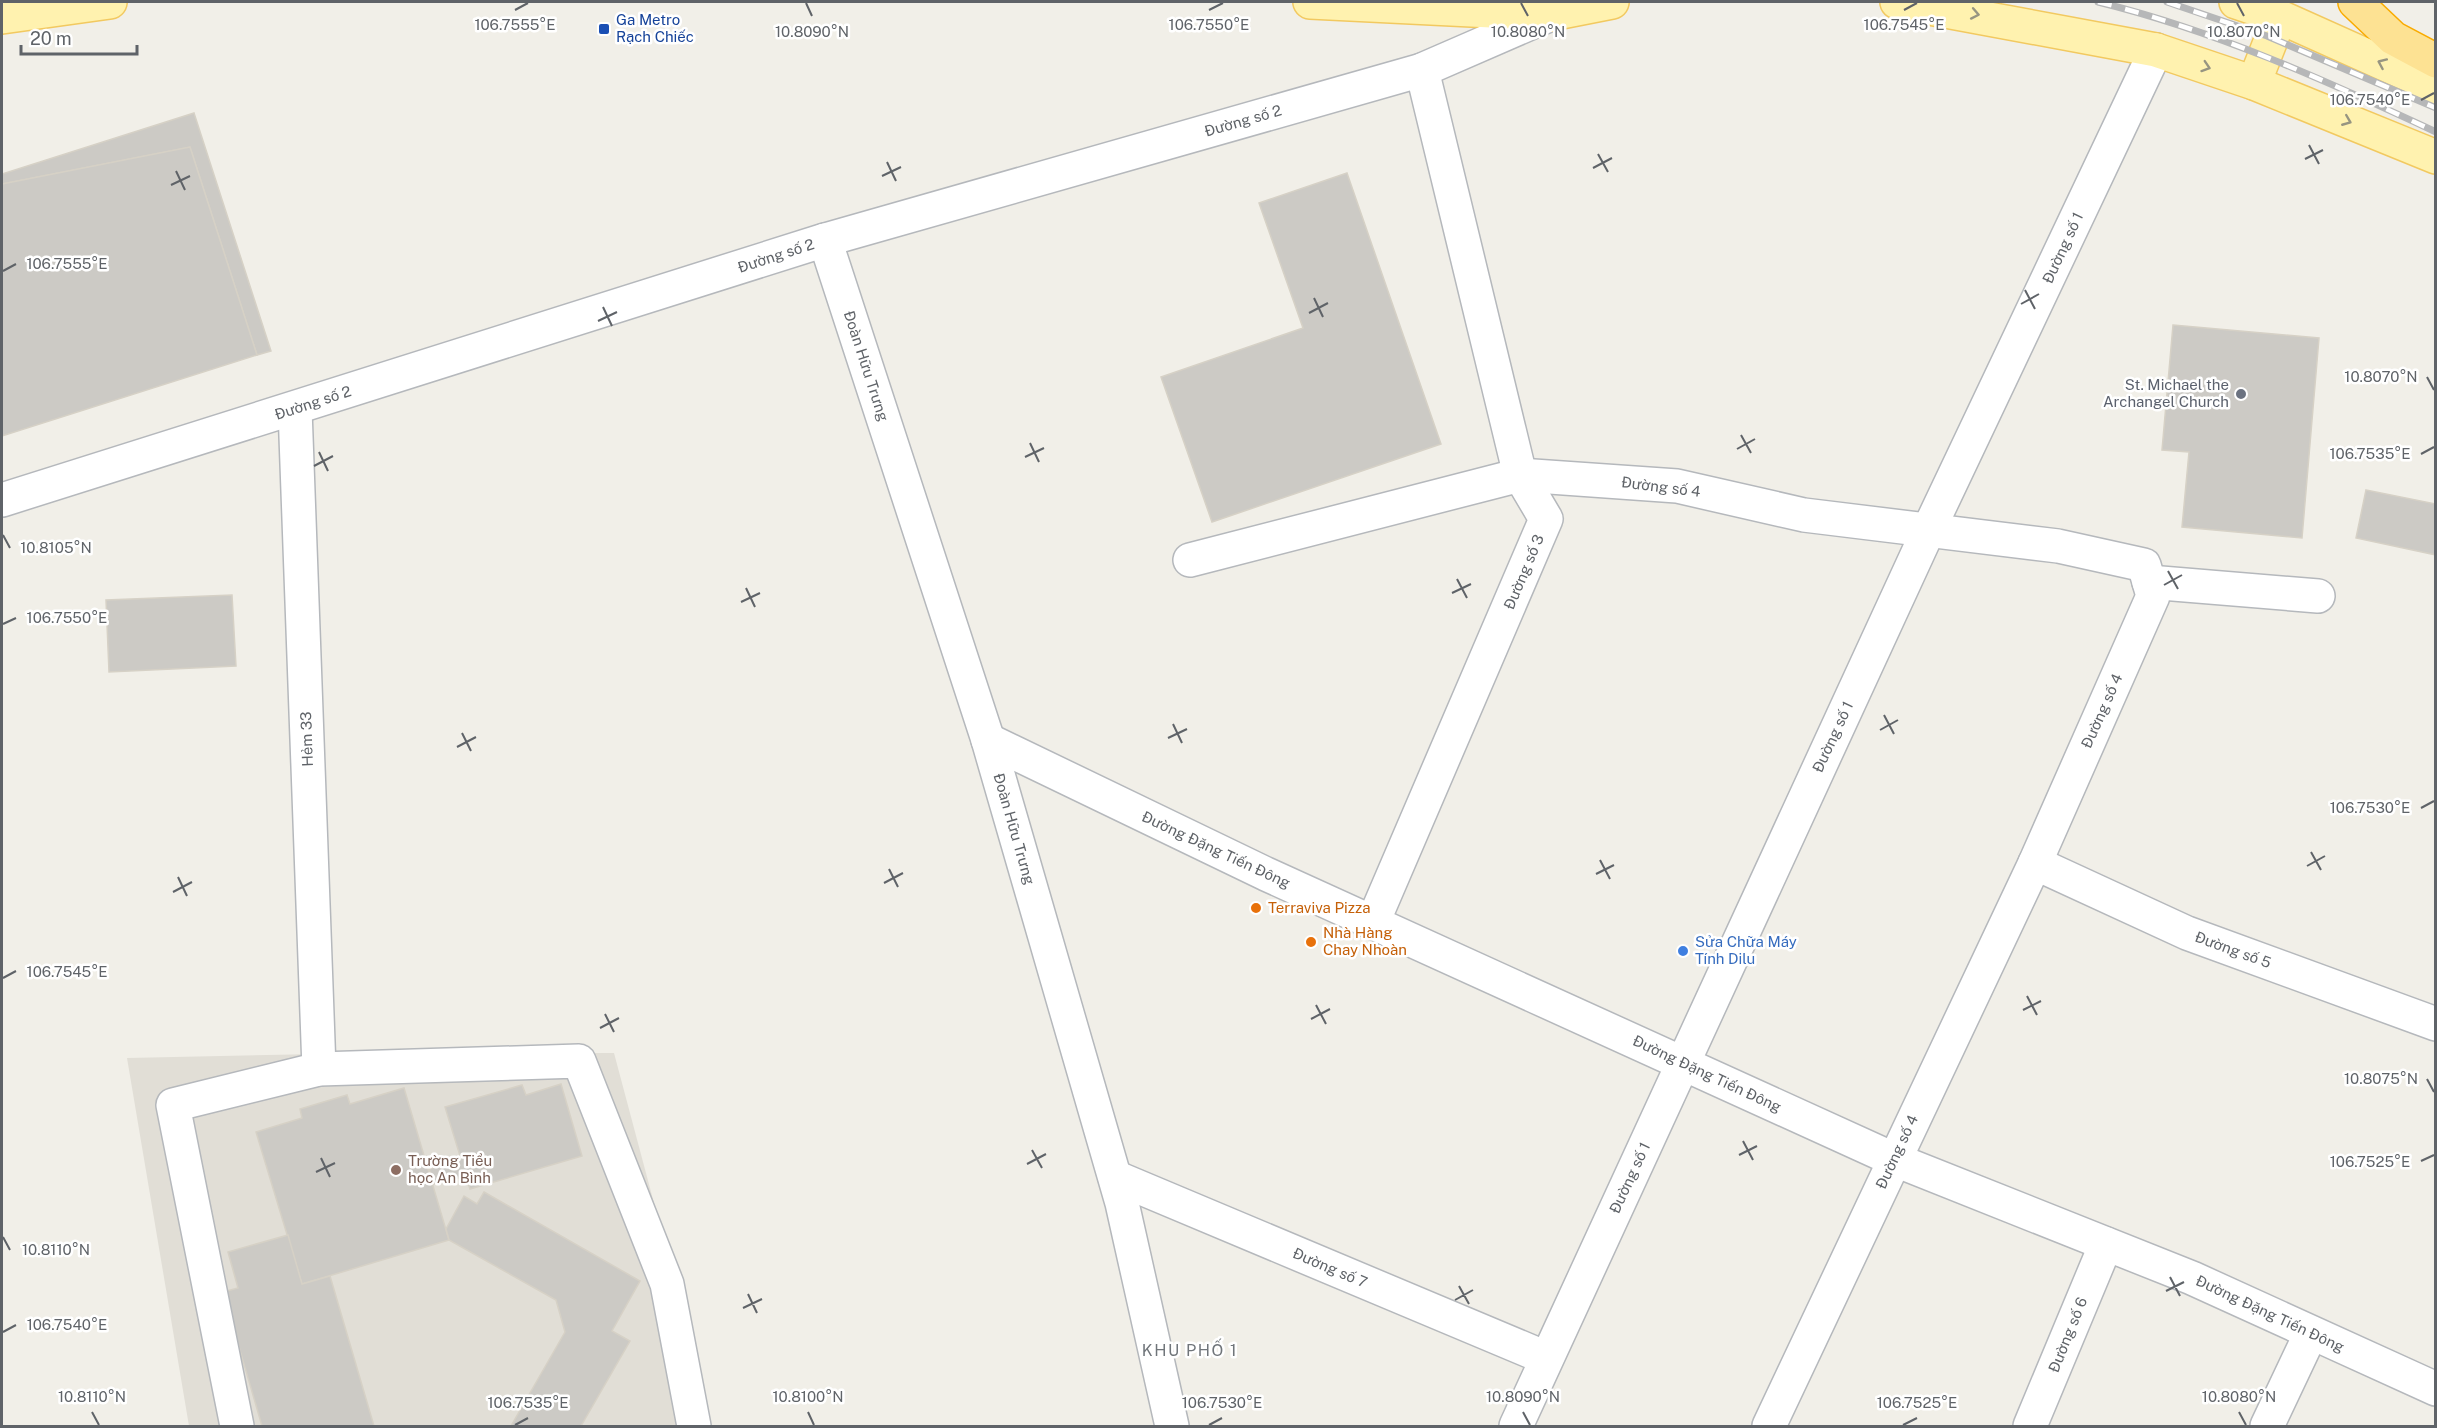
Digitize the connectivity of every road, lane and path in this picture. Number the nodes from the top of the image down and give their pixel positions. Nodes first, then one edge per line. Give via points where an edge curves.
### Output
1 (110, 2) edge
2 (1311, 2) edge
3 (1612, 2) edge
4 (1897, 2) edge
5 (2236, 2) edge
6 (2355, 2) edge
7 (1551, 14) junction
8 (2, 17) edge
9 (2280, 17) junction
10 (2156, 50) junction
11 (2436, 61) edge
12 (1422, 70) junction
13 (2254, 82) junction
14 (2436, 87) edge
15 (2436, 157) edge
16 (825, 240) junction
17 (295, 409) junction
18 (1520, 475) junction
19 (2, 500) edge
20 (1929, 529) junction
21 (1190, 560) dead end
22 (2149, 582) junction
23 (2318, 596) dead end
24 (988, 740) junction
25 (2035, 863) junction
26 (1373, 922) junction
27 (2436, 1024) edge
28 (318, 1061) junction
29 (1683, 1063) junction
30 (1893, 1159) junction
31 (1115, 1177) junction
32 (2106, 1244) junction
33 (2311, 1333) junction
34 (1546, 1358) junction
35 (2436, 1389) edge
36 (237, 1426) edge
37 (694, 1426) edge
38 (1172, 1426) edge
39 (1516, 1426) edge
40 (1769, 1426) edge
41 (2030, 1426) edge
42 (2267, 1426) edge

1 - 8 main road
2 - 7 main road
3 - 7 main road
4 -> 10 main road
5 - 9 main road
6 - 11 highway via 2393,38
7 - 12 street, Đường số 2
9 - 13 main road
14 -> 9 main road
10 -> 13 main road
10 - 20 street, Đường số 1
12 - 16 street, Đường số 2
12 - 18 street, Đường số 3
13 -> 15 main road
16 - 17 street, Đường số 2
16 - 24 street, Đoàn Hữu Trưng
17 - 19 street, Đường số 2
17 - 28 street, Hẻm 33
18 - 20 street, Đường số 4 via 1677,486 1804,515
18 - 21 street, Đường số 4
18 - 26 street, Đường số 3 via 1546,519
20 - 22 street, Đường số 4 via 2058,546 2144,565
20 - 29 street, Đường số 1
22 - 23 street
22 - 25 street, Đường số 4 via 2153,596
24 - 26 street, Đường Đặng Tiến Đông
24 - 31 street, Đoàn Hữu Trưng
25 - 27 street, Đường số 5 via 2187,933
25 - 30 street, Đường số 4
26 - 29 street, Đường Đặng Tiến Đông
28 - 36 street via 173,1105
28 - 37 street via 579,1061 667,1284
29 - 30 street, Đường Đặng Tiến Đông
29 - 34 street, Đường số 1
30 - 32 street, Đường Đặng Tiến Đông
30 - 40 street, Đường số 4
31 - 34 street, Đường số 7
31 - 38 street, Đoàn Hữu Trưng
32 - 33 street, Đường Đặng Tiến Đông via 2192,1278
32 - 41 street, Đường số 6
33 - 35 street, Đường Đặng Tiến Đông
33 - 42 street
34 - 39 street, Đường số 1

